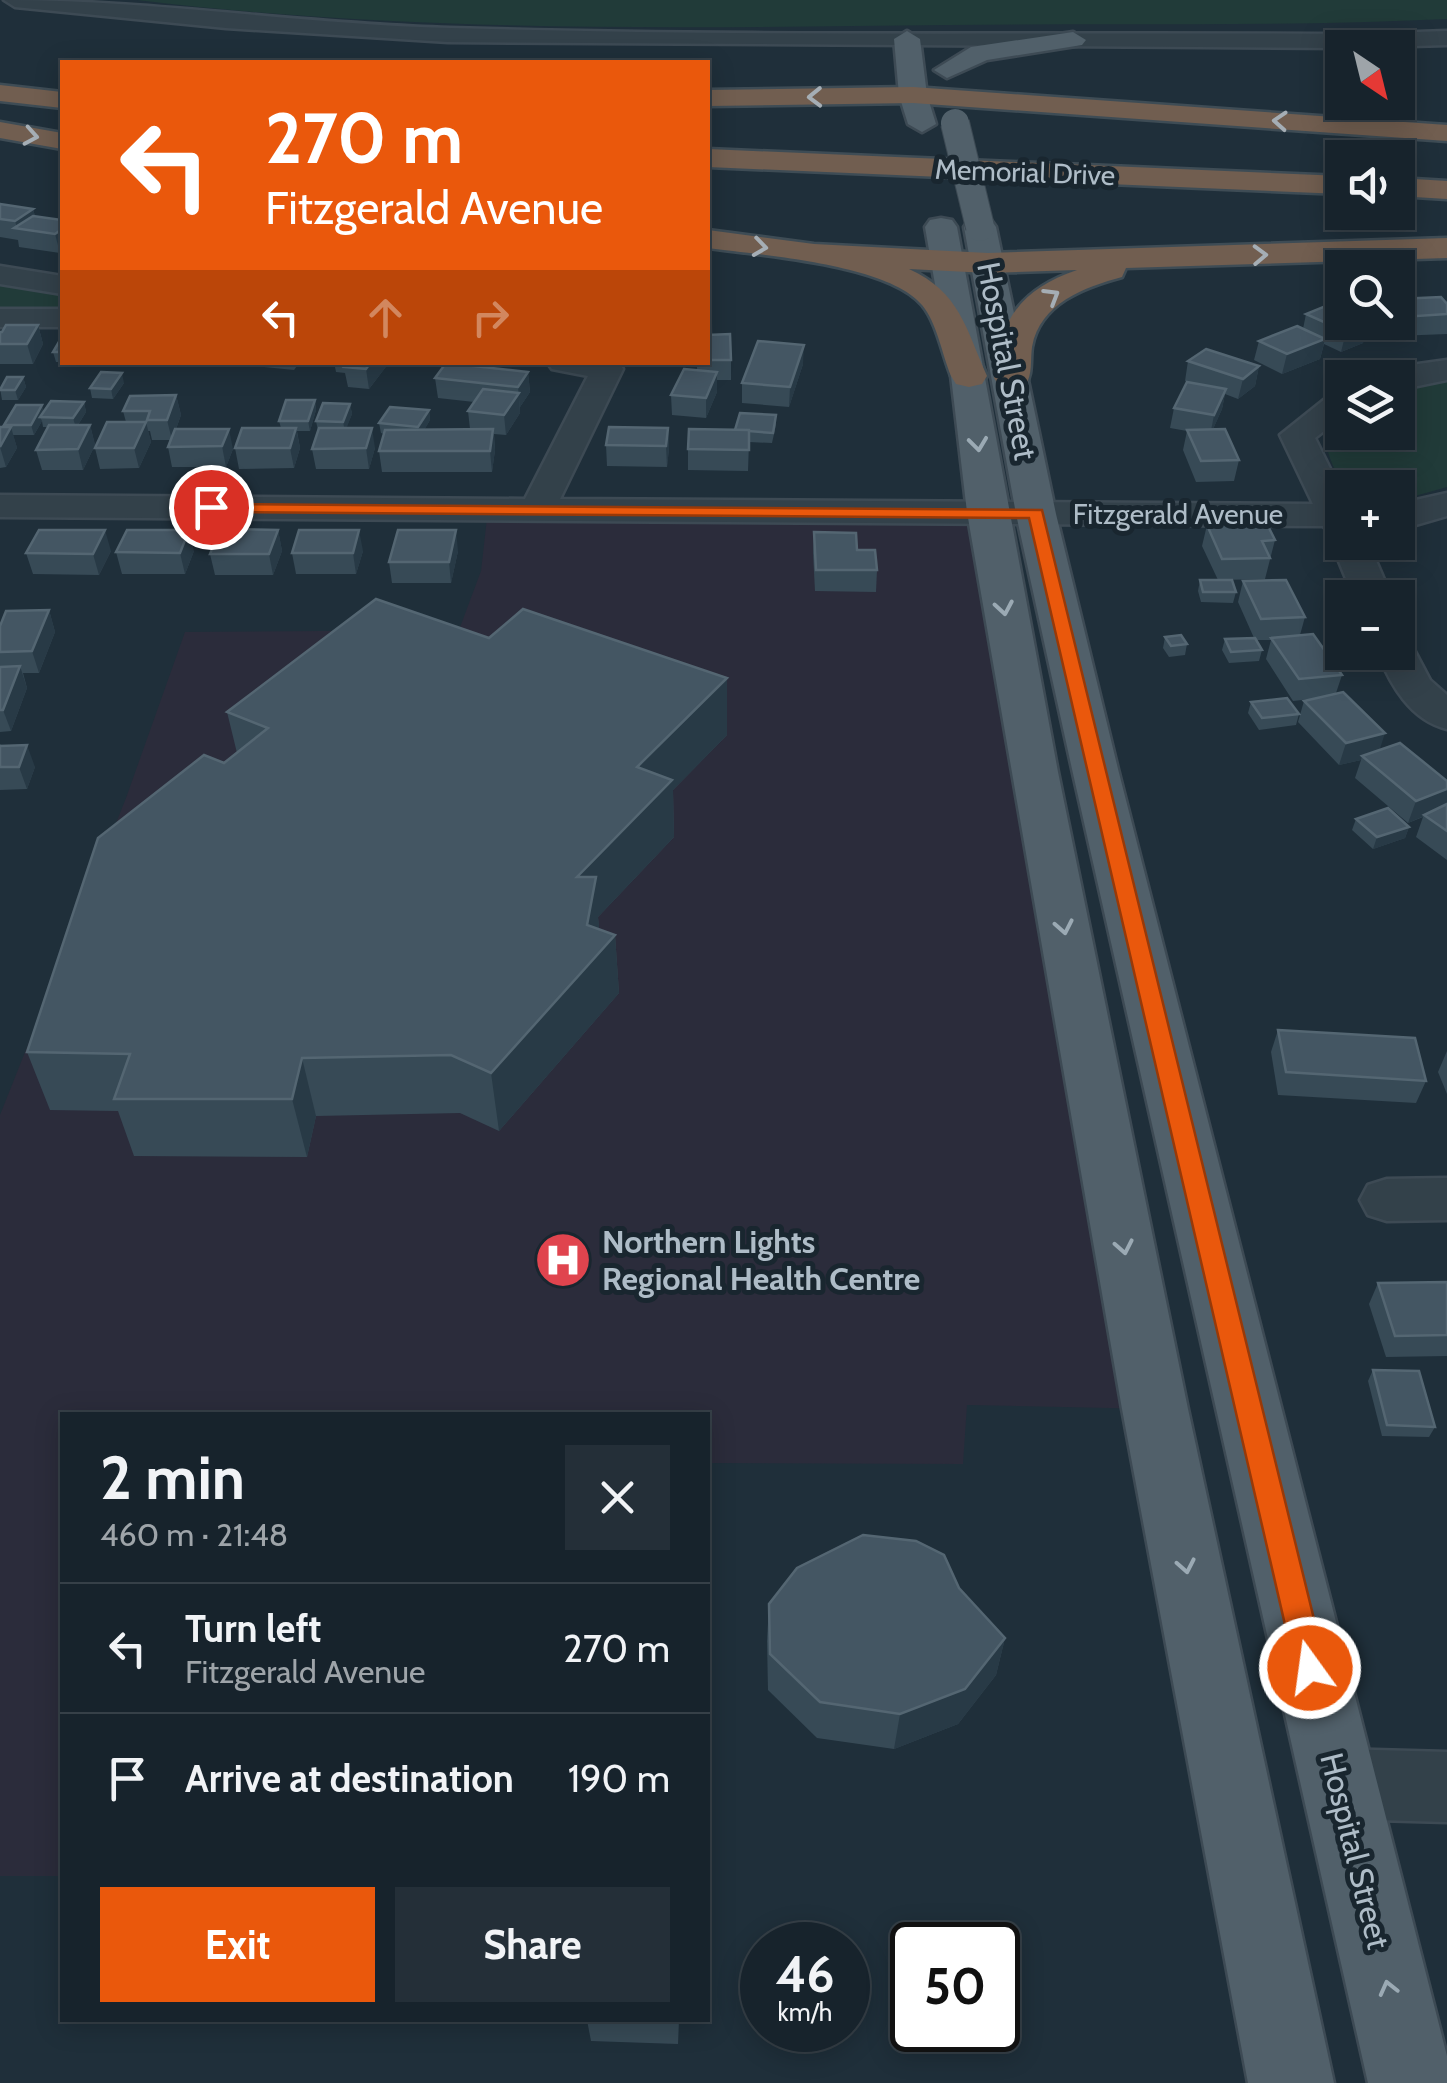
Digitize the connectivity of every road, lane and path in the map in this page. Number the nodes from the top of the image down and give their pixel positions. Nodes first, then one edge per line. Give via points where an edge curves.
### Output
1 (14, 0) edge
2 (1447, 29) edge
3 (1302, 38) junction
4 (1447, 38) edge
5 (907, 39) junction
6 (945, 39) junction
7 (1072, 40) junction
8 (0, 80) edge
9 (60, 86) edge
10 (0, 93) edge
11 (913, 95) junction
12 (950, 97) junction
13 (710, 98) edge
14 (60, 100) edge
15 (0, 109) edge
16 (60, 115) edge
17 (0, 130) edge
18 (1447, 133) edge
19 (60, 141) edge
20 (710, 143) edge
21 (710, 158) edge
22 (1325, 168) edge
23 (1415, 172) edge
24 (1447, 173) edge
25 (1325, 184) edge
26 (1415, 189) edge
27 (1447, 190) edge
28 (710, 240) edge
29 (1447, 248) edge
30 (813, 254) junction
31 (1162, 258) junction
32 (948, 261) junction
33 (988, 263) junction
34 (0, 275) edge
35 (60, 285) edge
36 (0, 318) edge
37 (60, 318) edge
38 (582, 365) edge
39 (1447, 370) edge
40 (1415, 373) edge
41 (991, 377) junction
42 (1325, 414) edge
43 (1325, 490) edge
44 (1447, 504) edge
45 (537, 510) junction
46 (4, 513) edge
47 (1012, 513) junction
48 (1415, 514) edge
49 (1325, 524) edge
50 (1405, 670) edge
51 (1447, 717) edge
52 (1387, 1200) dead end
53 (1447, 1200) edge
54 (1339, 1784) junction
55 (1447, 1787) edge
56 (1291, 2083) edge
57 (1411, 2083) edge

1 - 5 street via 226,22 448,34
2 - 3 street
3 - 4 street
3 - 7 street
5 - 6 street
5 - 11 main road, Hospital Street
6 - 7 street
6 - 12 main road, Hospital Street
7 - 12 main road via 980,53
8 - 9 highway
10 - 14 highway
11 - 12 highway
11 -> 13 highway
11 - 32 main road, Hospital Street
18 -> 12 highway
12 - 33 main road, Hospital Street, bridge
15 - 16 highway
17 -> 19 highway
20 - 22 highway, Memorial Drive
21 - 25 highway, Memorial Drive
23 - 24 highway
26 - 27 highway
28 -> 30 highway
31 -> 29 highway
30 - 32 highway
30 - 41 highway via 912,280 934,298
31 - 33 highway
41 -> 31 highway via 1041,300 1090,275
32 - 33 highway
32 - 41 main road, Hospital Street
33 - 41 main road, Hospital Street
34 - 35 street
36 - 37 street
38 - 45 street via 607,369
39 - 40 street
41 - 47 main road, Hospital Street
42 - 43 street via 1297,435
44 - 48 street
45 - 46 street, Fitzgerald Avenue
45 - 47 street, Fitzgerald Avenue
47 - 49 street, Fitzgerald Avenue
47 - 54 main road, Hospital Street
47 -> 56 main road, Hospital Street via 1154,1409
50 - 51 street via 1412,686
52 - 53 street
54 - 55 street
57 -> 54 main road, Hospital Street

